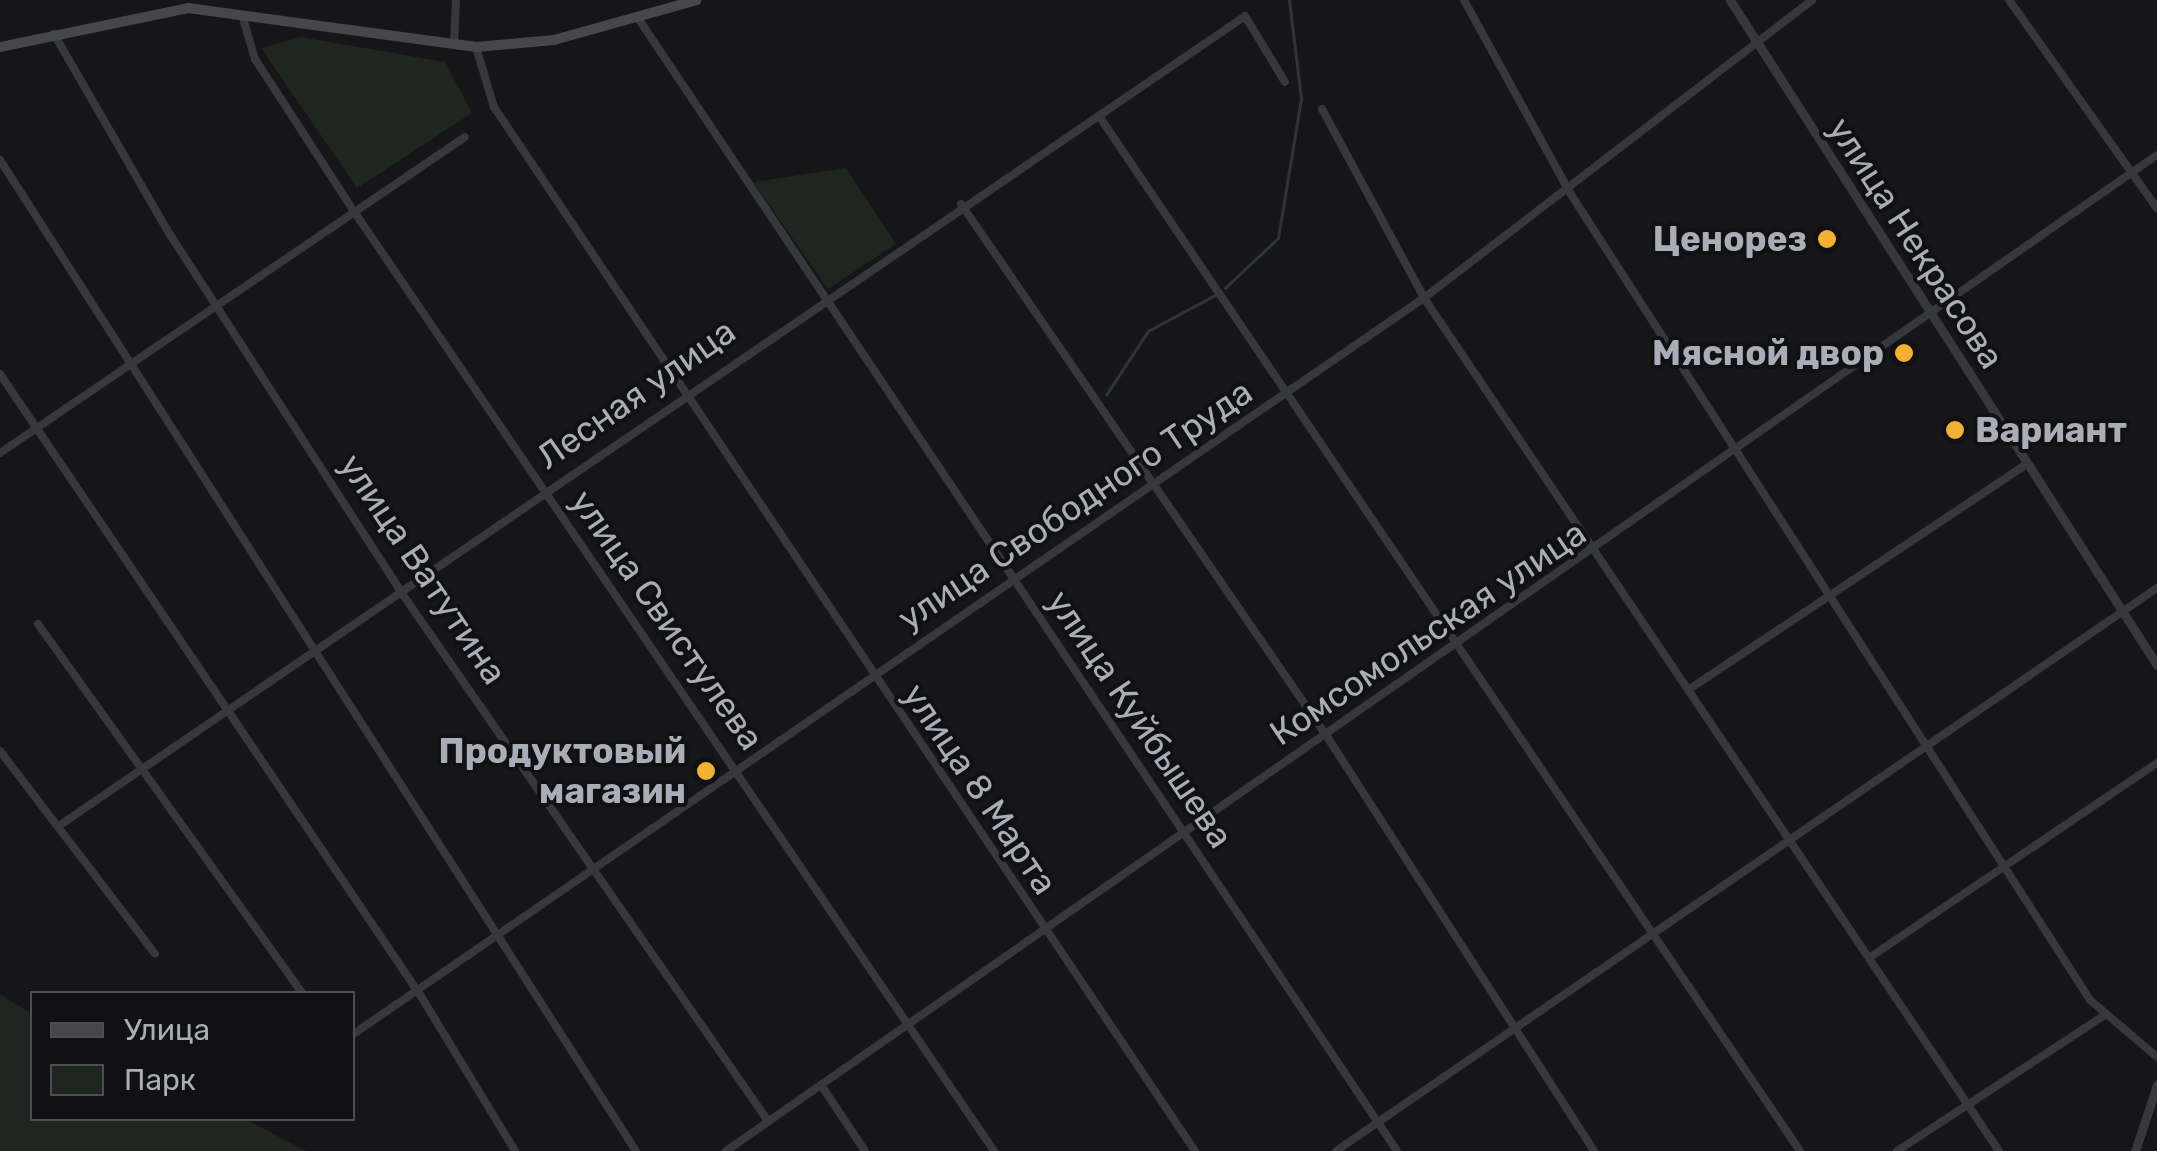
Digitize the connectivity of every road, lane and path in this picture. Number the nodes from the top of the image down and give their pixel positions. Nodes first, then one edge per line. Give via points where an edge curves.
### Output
1 (456, 0) edge
2 (697, 0) edge
3 (1464, 0) edge
4 (1730, 0) edge
5 (1812, 0) edge
6 (2009, 0) edge
7 (187, 4) edge
8 (657, 6) edge
9 (242, 16) junction
10 (638, 18) junction
11 (54, 34) junction
12 (1756, 42) junction
13 (454, 44) junction
14 (0, 47) edge
15 (476, 47) junction
16 (1285, 82) dead end
17 (1322, 108) dead end
18 (1099, 116) junction
19 (464, 137) dead end
20 (2157, 155) edge
21 (0, 160) edge
22 (2132, 172) junction
23 (1570, 193) junction
24 (960, 204) junction
25 (351, 207) junction
26 (2157, 208) edge
27 (824, 296) junction
28 (1424, 298) junction
29 (215, 300) junction
30 (1932, 317) junction
31 (128, 362) junction
32 (0, 374) edge
33 (1287, 393) junction
34 (683, 394) junction
35 (36, 427) junction
36 (1740, 452) junction
37 (0, 453) edge
38 (2027, 464) junction
39 (1153, 481) junction
40 (544, 492) junction
41 (1595, 552) junction
42 (1012, 580) junction
43 (2157, 588) edge
44 (401, 592) junction
45 (1831, 594) junction
46 (2121, 609) junction
47 (38, 624) dead end
48 (1457, 648) junction
49 (311, 653) junction
50 (2157, 665) edge
51 (872, 676) junction
52 (1688, 690) junction
53 (228, 712) junction
54 (1326, 735) junction
55 (1924, 741) junction
56 (0, 751) edge
57 (2157, 763) edge
58 (145, 768) junction
59 (738, 770) junction
60 (63, 823) junction
61 (1185, 833) junction
62 (1787, 837) junction
63 (2004, 865) junction
64 (594, 868) junction
65 (1042, 932) junction
66 (1649, 934) junction
67 (498, 937) junction
68 (155, 954) dead end
69 (1869, 958) junction
70 (302, 991) edge
71 (419, 993) junction
72 (2105, 1015) junction
73 (909, 1024) junction
74 (1514, 1026) junction
75 (355, 1033) edge
76 (2157, 1058) edge
77 (821, 1084) junction
78 (2157, 1084) edge
79 (1968, 1105) junction
80 (768, 1121) junction
81 (1379, 1122) junction
82 (728, 1150) edge
83 (515, 1151) edge
84 (636, 1151) edge
85 (865, 1151) edge
86 (994, 1151) edge
87 (1195, 1151) edge
88 (1336, 1151) edge
89 (1397, 1151) edge
90 (1594, 1151) edge
91 (1800, 1151) edge
92 (1897, 1151) edge
93 (1999, 1151) edge
94 (2135, 1151) edge

1 - 13 street
2 - 8 main road
3 - 23 street
4 - 12 street, улица Некрасова
5 - 12 street, улица Свободного Труда
6 - 22 street
7 - 9 main road
7 - 11 main road
8 - 10 main road
9 - 13 main road
9 - 25 street, улица Свистулева via 255,59
10 - 15 main road via 554,40
10 - 27 street, улица Куйбышева
11 - 14 main road
11 - 29 street, улица Ватутина
12 - 23 street, улица Свободного Труда via 1591,166
12 - 30 street, улица Некрасова
13 - 15 main road
15 - 34 street, улица 8 Марта via 494,106
16 - 18 street, Лесная улица via 1244,16
17 - 28 street
18 - 24 street, Лесная улица
18 - 33 street
19 - 25 street
20 - 22 street, Комсомольская улица
21 - 31 street
22 - 26 street
22 - 30 street, Комсомольская улица
23 - 28 street, улица Свободного Труда
23 - 36 street
24 - 27 street, Лесная улица
24 - 39 street
25 - 29 street
25 - 40 street, улица Свистулева
27 - 34 street, Лесная улица
27 - 42 street, улица Куйбышева
28 - 33 street, улица Свободного Труда
28 - 41 street
29 - 31 street
29 - 44 street, улица Ватутина
30 - 36 street, Комсомольская улица
30 - 38 street, улица Некрасова
31 - 35 street
31 - 49 street
32 - 35 street
33 - 39 street, улица Свободного Труда
33 - 48 street
34 - 40 street, Лесная улица
34 - 51 street, улица 8 Марта
35 - 37 street
35 - 53 street
36 - 41 street, Комсомольская улица
36 - 45 street
38 - 45 street
38 - 46 street, улица Некрасова
39 - 42 street, улица Свободного Труда
39 - 54 street
40 - 44 street, Лесная улица
40 - 59 street, улица Свистулева
41 - 48 street, Комсомольская улица
41 - 52 street
42 - 51 street, улица Свободного Труда
42 - 61 street, улица Куйбышева
43 - 46 street
44 - 49 street, Лесная улица
44 - 64 street, улица Ватутина
45 - 52 street
45 - 55 street
46 - 50 street, улица Некрасова
46 - 55 street
47 - 58 street
48 - 54 street, Комсомольская улица
48 - 66 street
49 - 53 street, Лесная улица
49 - 67 street
51 - 59 street, улица Свободного Труда
51 - 65 street, улица 8 Марта
52 - 62 street
53 - 58 street, Лесная улица
53 - 71 street
54 - 61 street, Комсомольская улица
54 - 74 street
55 - 62 street
55 - 63 street
56 - 60 street
57 - 63 street
58 - 60 street, Лесная улица
58 - 70 street
59 - 64 street, улица Свободного Труда
59 - 73 street, улица Свистулева
60 - 68 street
61 - 65 street, Комсомольская улица
61 - 81 street, улица Куйбышева
62 - 66 street
62 - 69 street
63 - 69 street
63 - 72 street
64 - 67 street, улица Свободного Труда
64 - 80 street, улица Ватутина
65 - 73 street, Комсомольская улица
65 - 87 street, улица 8 Марта
66 - 74 street
66 - 91 street
67 - 71 street, улица Свободного Труда
67 - 84 street
69 - 79 street
71 - 75 street, улица Свободного Труда
71 - 83 street
72 - 76 street
72 - 79 street
73 - 77 street, Комсомольская улица
73 - 86 street, улица Свистулева
74 - 81 street
74 - 90 street
77 - 80 street, Комсомольская улица
77 - 85 street
78 - 94 street
79 - 92 street
79 - 93 street
80 - 82 street, Комсомольская улица
81 - 88 street
81 - 89 street, улица Куйбышева

